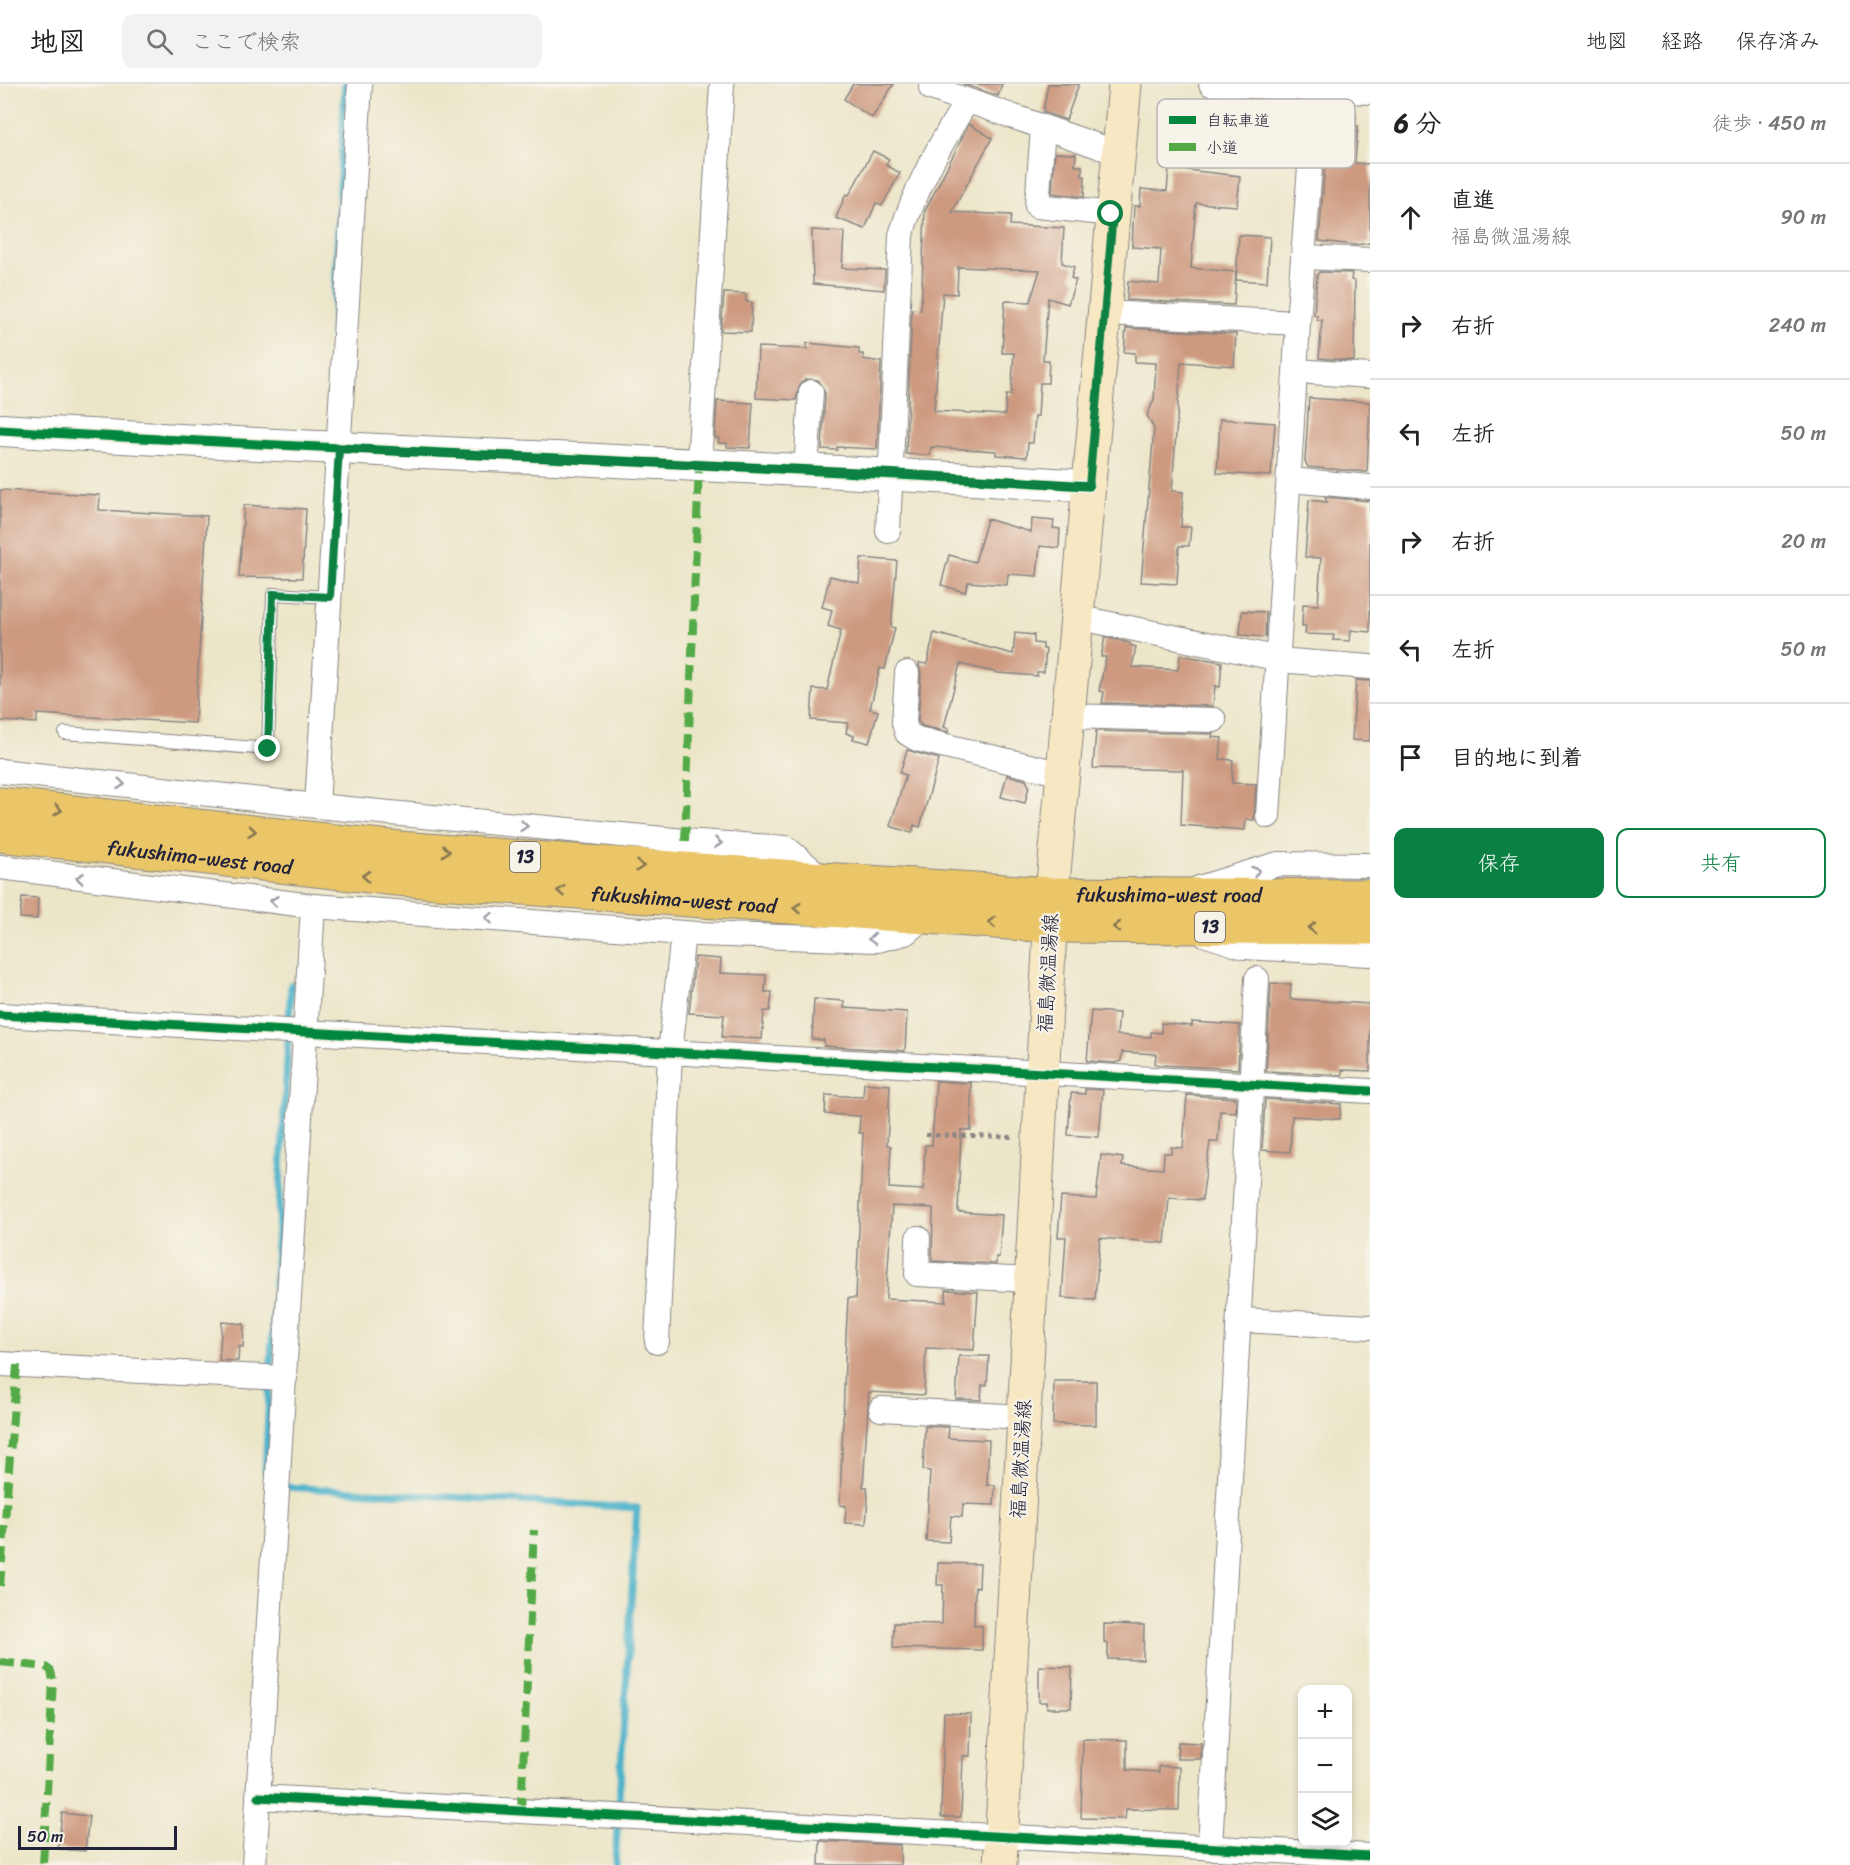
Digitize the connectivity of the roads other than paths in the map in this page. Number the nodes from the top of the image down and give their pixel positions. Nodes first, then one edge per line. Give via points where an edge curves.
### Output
1 (360, 84) edge
2 (722, 84) edge
3 (1125, 84) edge
4 (1210, 84) edge
5 (1314, 87) edge
6 (931, 88) dead end
7 (1370, 92) edge
8 (966, 102) junction
9 (1043, 128) junction
10 (1118, 153) junction
11 (1311, 168) edge
12 (1113, 214) junction
13 (1304, 257) junction
14 (1370, 260) edge
15 (1105, 313) junction
16 (1298, 323) junction
17 (1297, 370) junction
18 (1370, 376) edge
19 (811, 392) dead end
20 (0, 430) edge
21 (339, 449) junction
22 (699, 465) junction
23 (806, 470) junction
24 (891, 473) junction
25 (1289, 480) junction
26 (1089, 486) junction
27 (1370, 487) edge
28 (888, 531) dead end
29 (330, 597) junction
30 (1076, 617) junction
31 (1277, 658) junction
32 (1370, 667) edge
33 (907, 673) dead end
34 (1068, 716) junction
35 (1214, 720) dead end
36 (65, 733) dead end
37 (0, 771) edge
38 (1062, 774) junction
39 (0, 804) edge
40 (316, 807) junction
41 (1268, 816) dead end
42 (0, 835) edge
43 (1370, 865) edge
44 (0, 867) edge
45 (823, 879) junction
46 (1052, 894) junction
47 (1180, 895) junction
48 (1370, 896) edge
49 (314, 906) junction
50 (924, 917) junction
51 (1050, 926) junction
52 (1181, 927) junction
53 (1370, 928) edge
54 (683, 933) junction
55 (1370, 954) edge
56 (1257, 979) dead end
57 (0, 1015) edge
58 (306, 1033) junction
59 (670, 1053) junction
60 (1042, 1074) junction
61 (1252, 1085) junction
62 (1370, 1091) edge
63 (918, 1238) dead end
64 (1030, 1280) junction
65 (1239, 1320) junction
66 (1370, 1327) edge
67 (657, 1342) dead end
68 (0, 1364) edge
69 (285, 1378) junction
70 (880, 1409) dead end
71 (1023, 1417) junction
72 (258, 1797) junction
73 (1210, 1848) junction
74 (1001, 1851) edge
75 (1370, 1856) edge
76 (254, 1865) edge

1 - 21 street
2 - 22 street
3 - 10 main road, 福島微温湯線
4 - 5 street
5 - 7 street
6 - 8 street
8 - 9 street
8 - 24 street via 926,170 901,235
9 - 10 street
9 - 12 street via 1037,206
10 - 12 main road, 福島微温湯線
11 - 13 street
12 - 15 main road, 福島微温湯線
13 - 14 street
13 - 16 street
15 - 16 street
15 - 26 main road, 福島微温湯線
16 - 17 street
17 - 18 street
17 - 25 street
19 - 23 street
20 - 21 street
21 - 22 street
21 - 29 street
22 - 23 street
23 - 24 street
24 - 26 street
24 - 28 street
25 - 27 street
25 - 31 street
26 - 30 main road, 福島微温湯線
29 - 36 lane via 273,594 268,749
29 - 40 street
30 - 31 street
30 - 34 main road, 福島微温湯線
31 - 32 street
31 - 41 street
33 - 38 street via 907,733 917,739
34 - 35 street
34 - 38 main road, 福島微温湯線
37 -> 40 street
38 - 46 main road, 福島微温湯線
39 -> 45 highway, fukushima-west road / 13 via 399,848
40 -> 45 street via 786,848
50 -> 42 highway, fukushima-west road / 13 via 397,879
47 -> 43 street via 1278,864
49 -> 44 street
45 - 46 highway, fukushima-west road / 13
46 - 47 highway, fukushima-west road / 13
46 - 51 main road, 福島微温湯線
47 - 48 highway, fukushima-west road / 13
54 -> 49 street
49 - 58 street
51 -> 50 highway, fukushima-west road / 13
50 -> 54 street via 905,933 878,940
52 -> 51 highway, fukushima-west road / 13
51 - 60 main road, 福島微温湯線
53 -> 52 highway, fukushima-west road / 13
52 - 55 street via 1244,947
54 - 59 street
56 - 61 street
57 - 58 street
58 - 59 street
58 - 69 street
59 - 60 street
59 - 67 street
60 - 61 street
60 - 64 main road, 福島微温湯線
61 - 62 street
61 - 65 street
63 - 64 street via 917,1274
64 - 71 main road, 福島微温湯線
65 - 66 street
65 - 73 street
68 - 69 street
69 - 72 street
70 - 71 street
71 - 74 main road, 福島微温湯線
72 - 74 street
72 - 76 street
73 - 74 street
73 - 75 street

